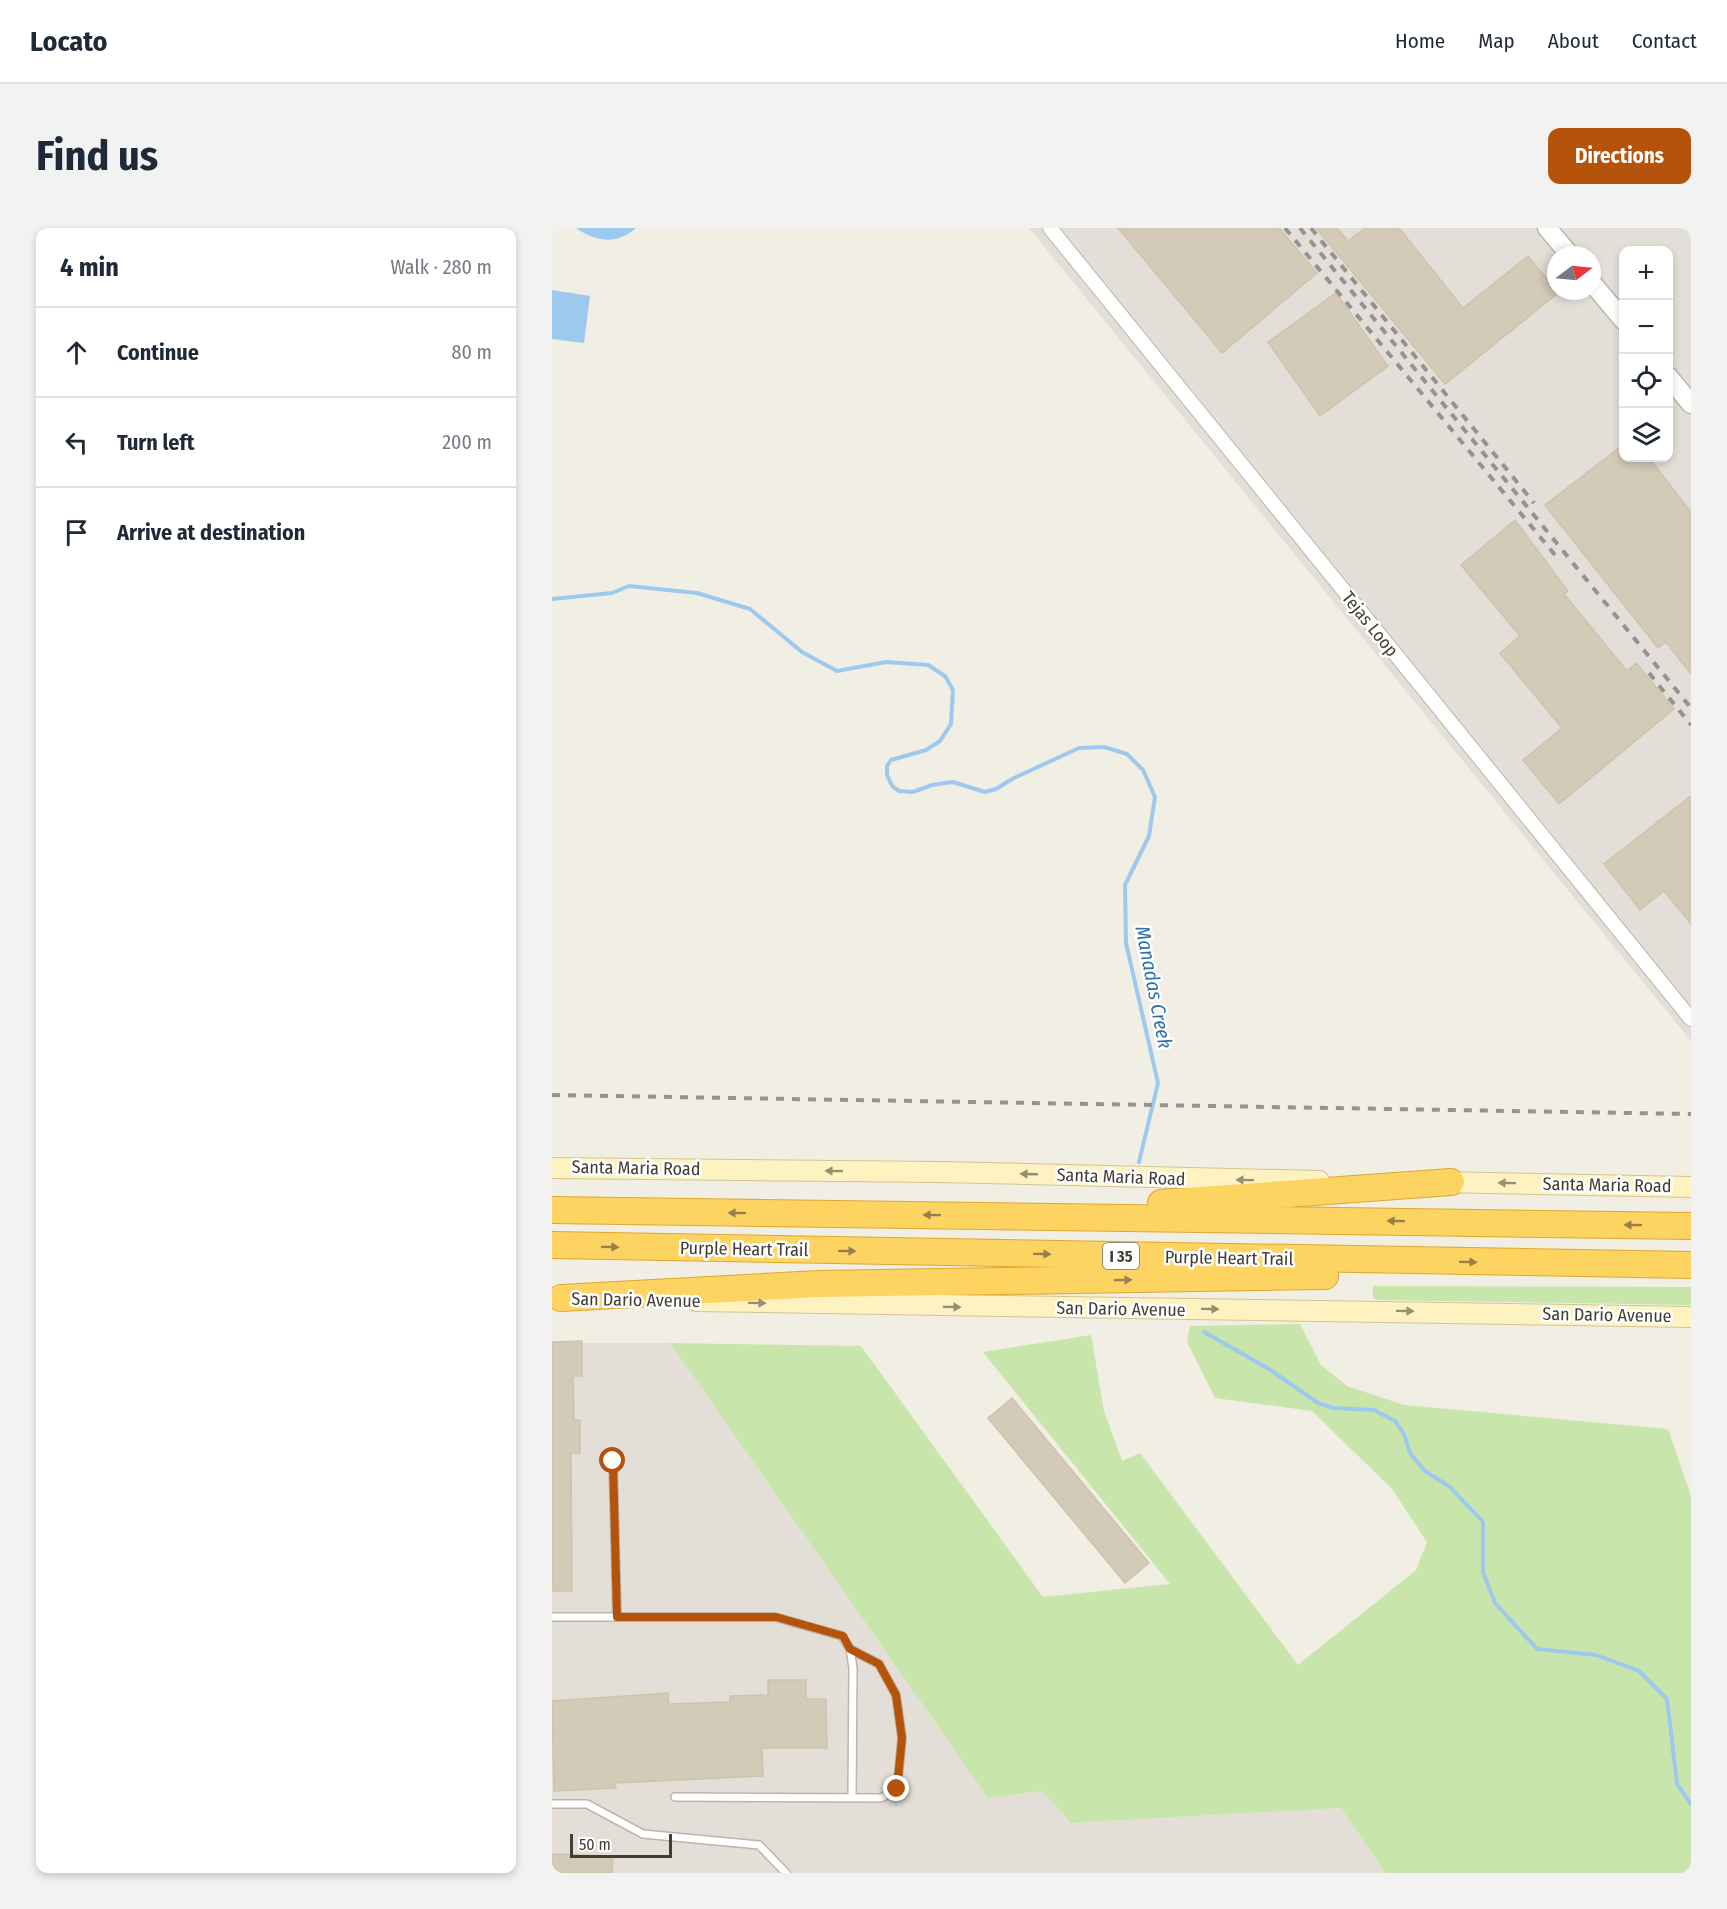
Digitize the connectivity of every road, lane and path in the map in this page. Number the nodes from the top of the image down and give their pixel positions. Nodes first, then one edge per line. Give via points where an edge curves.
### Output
1 (1050, 228) edge
2 (1548, 228) edge
3 (1562, 246) edge
4 (1601, 294) edge
5 (1619, 316) edge
6 (1673, 382) edge
7 (1691, 404) edge
8 (1691, 1020) edge
9 (552, 1168) edge
10 (1451, 1182) junction
11 (1691, 1187) edge
12 (552, 1210) edge
13 (990, 1215) junction
14 (1691, 1226) edge
15 (552, 1245) edge
16 (1421, 1262) junction
17 (1691, 1265) edge
18 (557, 1298) edge
19 (1691, 1317) edge
20 (613, 1461) dead end
21 (552, 1617) edge
22 (617, 1617) junction
23 (850, 1649) junction
24 (675, 1797) dead end
25 (852, 1797) junction
26 (552, 1804) edge
27 (786, 1873) edge

1 - 8 street, Tejas Loop
2 - 3 street
4 - 5 street
6 - 7 street
10 -> 9 main road, Santa Maria Road
11 -> 10 main road, Santa Maria Road
10 - 13 highway
13 -> 12 highway, Purple Heart Trail / I 35
14 -> 13 highway, Purple Heart Trail / I 35
15 -> 16 highway, Purple Heart Trail / I 35
16 -> 17 highway, Purple Heart Trail / I 35
18 -> 16 highway via 818,1284 1329,1276
18 -> 19 main road, San Dario Avenue
20 - 22 lane
21 - 22 lane
22 - 23 lane via 776,1617 843,1636
23 - 25 lane
23 - 25 lane via 879,1664 896,1695 902,1738 897,1789 881,1798
24 - 25 lane
26 - 27 lane via 587,1804 642,1834 759,1845

